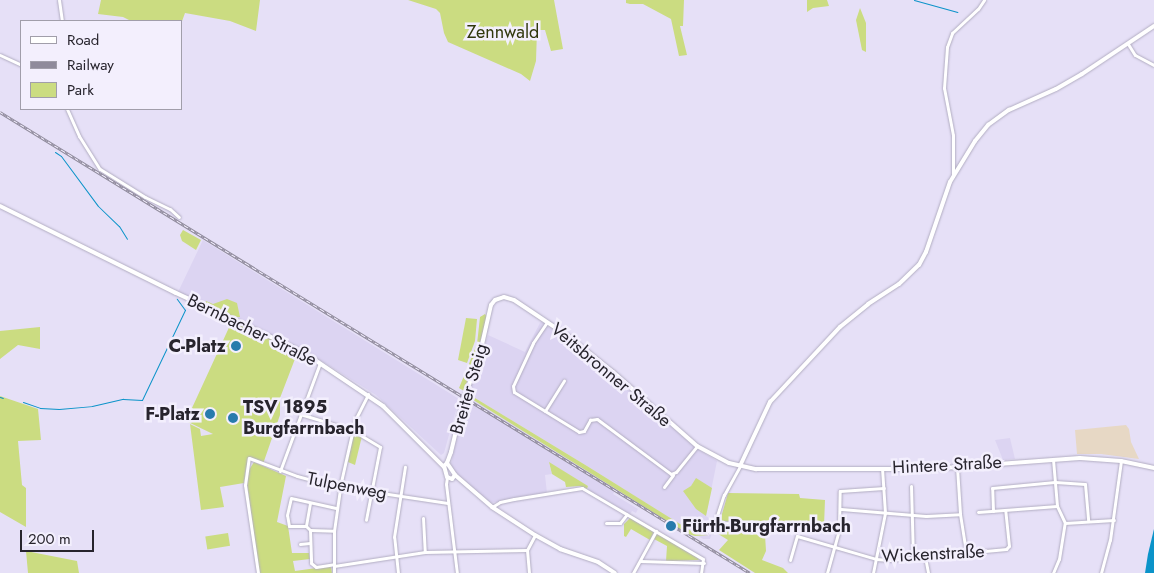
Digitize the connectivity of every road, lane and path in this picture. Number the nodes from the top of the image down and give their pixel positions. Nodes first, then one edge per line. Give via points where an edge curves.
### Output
1 (59, 0) edge
2 (984, 0) edge
3 (62, 20) edge
4 (1154, 26) edge
5 (1128, 44) junction
6 (0, 55) edge
7 (20, 64) edge
8 (1154, 65) edge
9 (68, 110) edge
10 (953, 176) junction
11 (0, 206) edge
12 (179, 217) dead end
13 (489, 314) joint
14 (547, 322) junction
15 (320, 363) junction
16 (564, 380) dead end
17 (368, 394) junction
18 (545, 412) junction
19 (300, 414) junction
20 (352, 430) junction
21 (696, 446) junction
22 (1053, 459) junction
23 (1121, 461) junction
24 (446, 465) junction
25 (740, 466) junction
26 (406, 467) dead end
27 (957, 467) junction
28 (882, 468) junction
29 (1154, 468) edge
30 (280, 471) junction
31 (673, 474) junction
32 (451, 477) junction
33 (1055, 482) junction
34 (340, 486) junction
35 (912, 486) dead end
36 (664, 487) dead end
37 (884, 488) junction
38 (372, 492) junction
39 (400, 496) junction
40 (310, 502) junction
41 (448, 503) junction
42 (1057, 506) junction
43 (492, 507) junction
44 (336, 508) junction
45 (840, 510) junction
46 (1006, 510) junction
47 (993, 511) junction
48 (978, 512) dead end
49 (885, 513) junction
50 (627, 514) junction
51 (960, 514) junction
52 (912, 515) junction
53 (423, 518) dead end
54 (366, 520) dead end
55 (1114, 520) junction
56 (1088, 521) junction
57 (606, 523) dead end
58 (1066, 523) junction
59 (306, 526) junction
60 (310, 530) junction
61 (334, 531) junction
62 (656, 531) junction
63 (766, 532) dead end
64 (535, 535) junction
65 (310, 543) junction
66 (300, 544) dead end
67 (834, 546) junction
68 (527, 550) junction
69 (455, 551) junction
70 (425, 552) junction
71 (966, 553) junction
72 (395, 557) junction
73 (926, 557) junction
74 (913, 558) junction
75 (876, 559) junction
76 (790, 560) dead end
77 (640, 561) junction
78 (704, 562) junction
79 (334, 565) junction
80 (1055, 572) edge
81 (258, 573) edge
82 (334, 573) edge
83 (398, 573) edge
84 (457, 573) edge
85 (530, 573) edge
86 (614, 573) edge
87 (633, 573) edge
88 (701, 573) edge
89 (827, 573) edge
90 (874, 573) edge
91 (928, 573) edge
92 (1101, 573) edge

1 - 3 street
2 - 10 street via 952,33 947,47 944,88 953,135
4 - 5 street
5 - 8 street via 1135,55
5 - 10 street via 1056,89 998,116 981,132
6 - 7 street
9 - 12 street via 79,136 100,169
10 - 25 street via 919,264 899,284 840,327 776,396 762,415
11 - 15 street, Bernbacher Straße via 289,345
13 - 14 street, Veitsbronner Straße via 493,302 504,296
13 - 24 street, Breiter Steig, bridge
14 - 18 street via 533,343 512,388
14 - 21 street, Veitsbronner Straße via 613,372
15 - 17 street, Bernbacher Straße
15 - 19 street
16 - 18 street
17 - 20 street
17 - 24 street, Bernbacher Straße
18 - 31 street via 579,432 584,431 590,420 597,419
19 - 20 street
19 - 30 street
20 - 34 street
20 - 38 street via 380,449
21 - 25 street, Veitsbronner Straße
21 - 31 street
22 - 23 street, Hintere Straße
22 - 27 street, Hintere Straße
22 - 33 street
23 - 29 street, Hintere Straße
23 - 55 street
24 - 32 street
24 - 32 street
25 - 28 street, Hintere Straße
25 - 63 street via 724,495 715,524 762,524
26 - 39 street
27 - 28 street, Hintere Straße
27 - 51 street
28 - 37 street
30 - 34 street, Tulpenweg
30 - 81 street, Tulpenweg via 248,458 245,485
31 - 36 street
32 - 41 street via 447,489
32 - 43 street
33 - 42 street
33 - 47 street via 992,488
33 - 56 street via 1085,484
34 - 38 street, Tulpenweg
34 - 44 street
35 - 52 street
37 - 45 street via 840,491
37 - 49 street
38 - 39 street, Tulpenweg
38 - 54 street
39 - 41 street, Tulpenweg
39 - 72 street via 394,537
40 - 44 street
40 - 59 street
40 - 59 street via 291,498 287,514 290,526
41 - 69 street
42 - 46 street
42 - 58 street
43 - 50 street via 507,501 578,488 596,494
43 - 64 street
44 - 61 street
45 - 49 street
45 - 67 street
46 - 47 street
46 - 71 street, Wickenstraße via 1009,546
47 - 48 street
49 - 52 street
49 - 75 street
50 - 57 street via 620,523
50 - 62 street
51 - 52 street
51 - 71 street
52 - 74 street
53 - 70 street
55 - 56 street
55 - 92 street
56 - 58 street
58 - 80 street
59 - 60 street
60 - 61 street
60 - 65 street
61 - 79 street
62 - 77 street
62 - 78 street
64 - 68 street
64 - 86 street via 560,549 598,562
65 - 66 street
65 - 79 street via 313,566
67 - 75 street, Wickenstraße
67 - 76 street, Wickenstraße via 797,536
67 - 89 street
68 - 69 street
68 - 85 street
69 - 70 street
69 - 84 street
70 - 72 street
71 - 73 street, Wickenstraße
72 - 79 street
72 - 83 street
73 - 74 street, Wickenstraße
73 - 91 street
74 - 75 street, Wickenstraße
75 - 90 street
77 - 78 street
77 - 87 street
78 - 88 street
79 - 82 street

